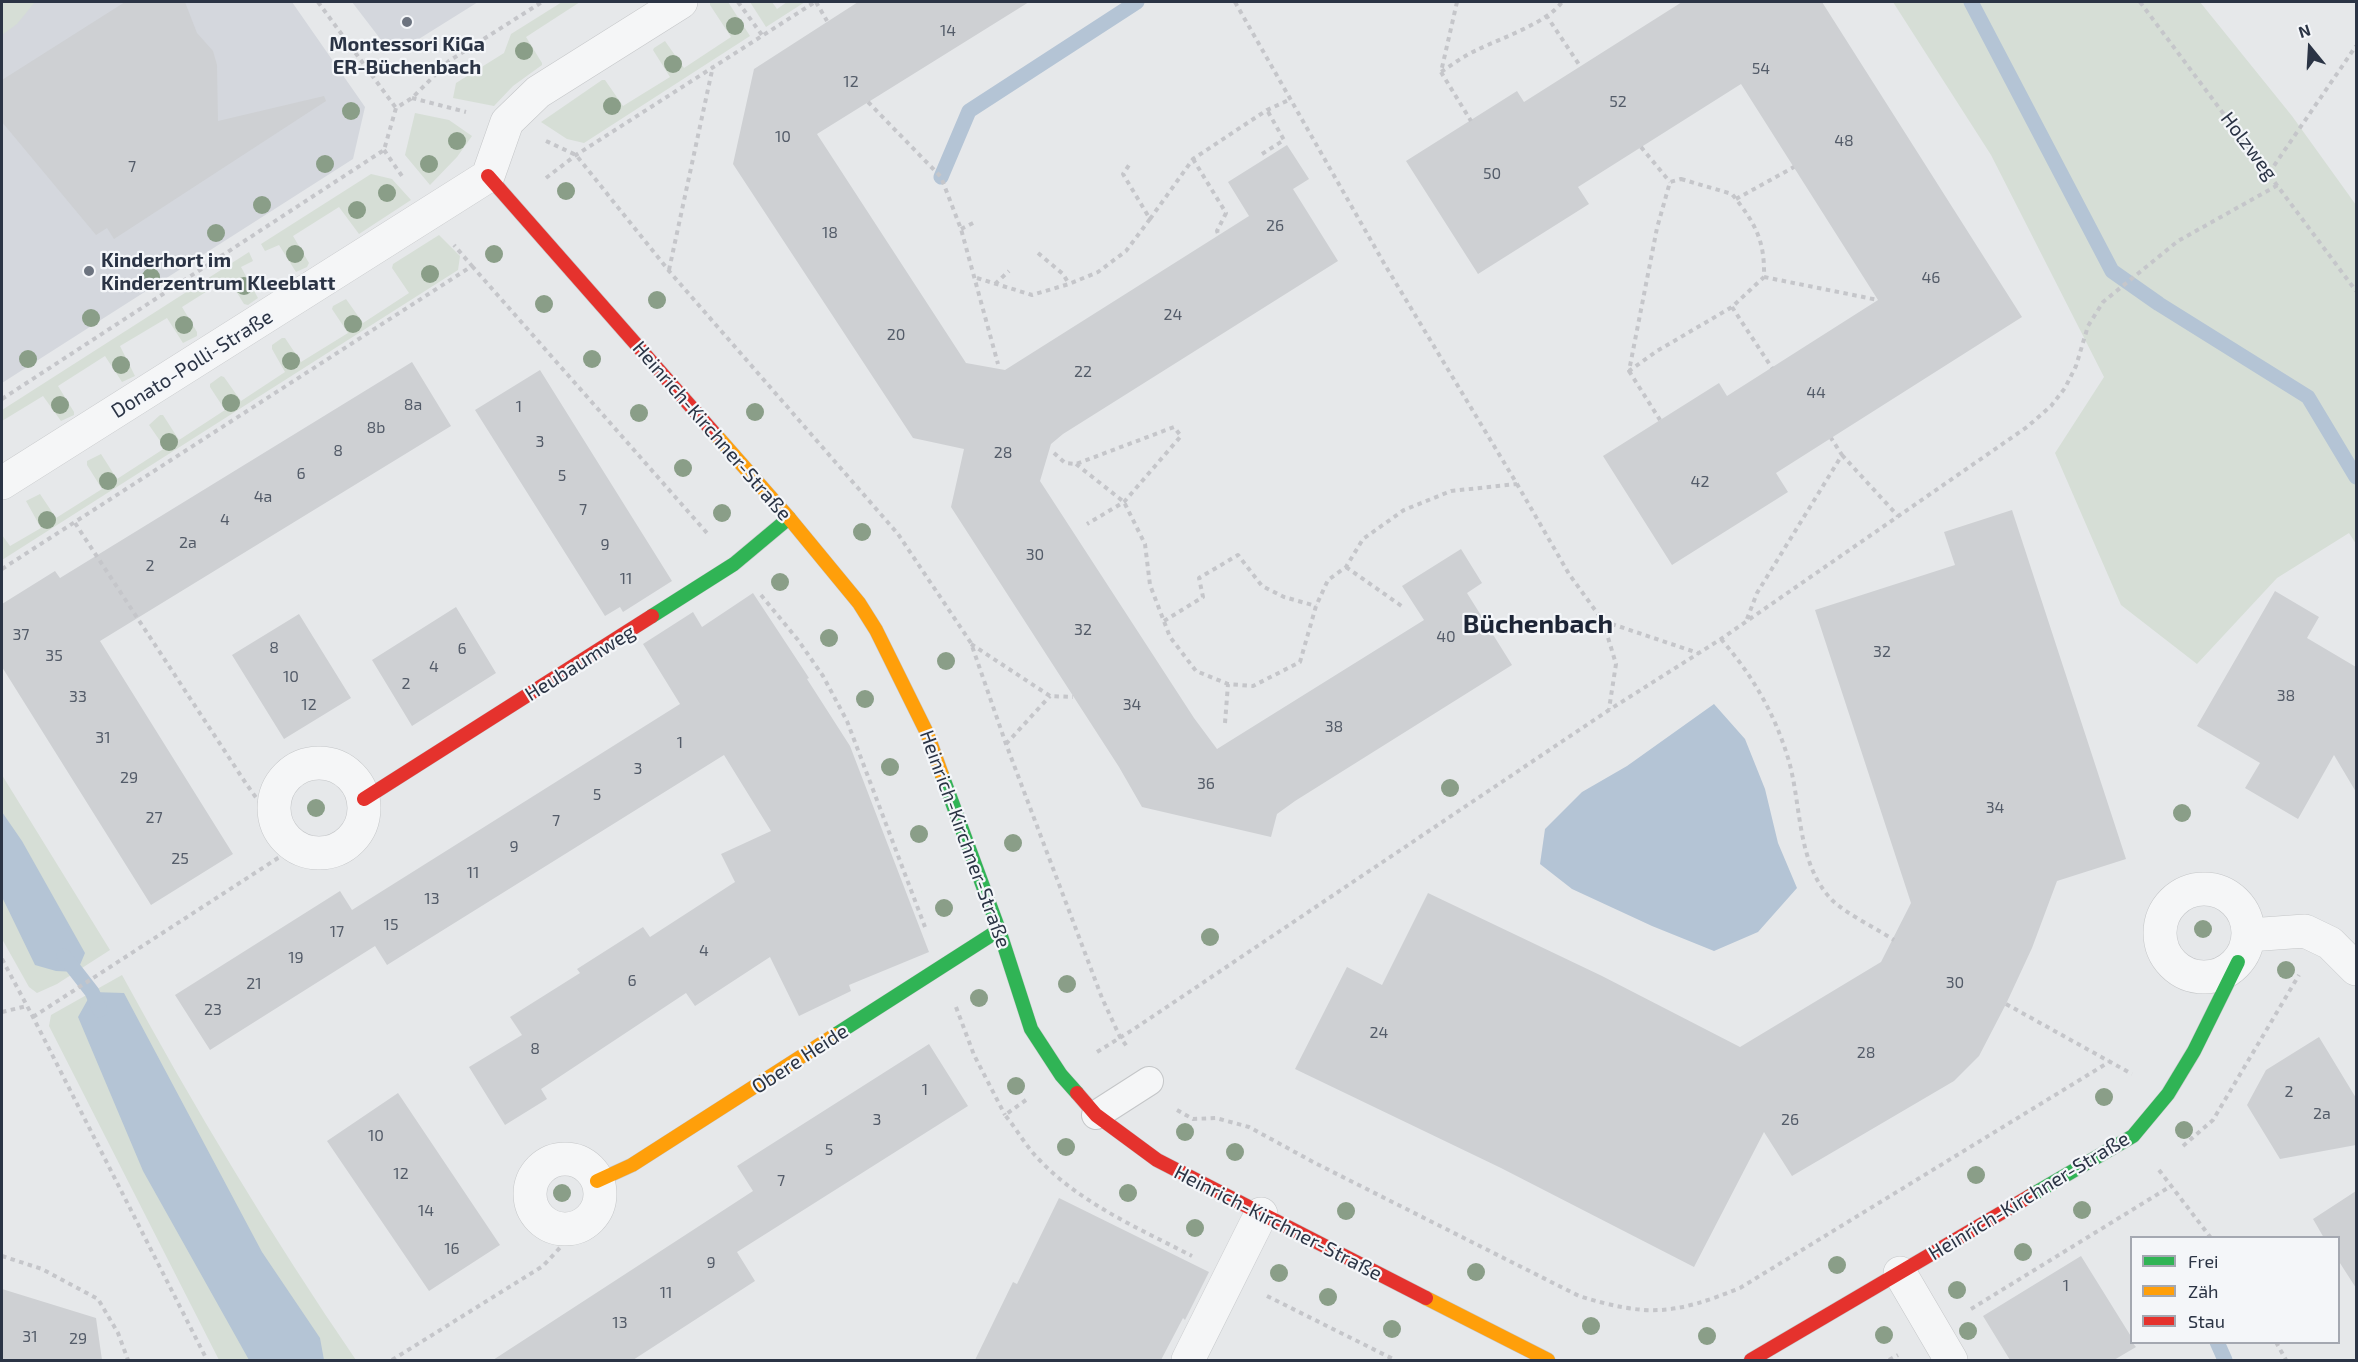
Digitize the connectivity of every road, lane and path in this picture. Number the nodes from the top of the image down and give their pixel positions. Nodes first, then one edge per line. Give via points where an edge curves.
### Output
1 (318, 2) edge
2 (542, 2) edge
3 (681, 2) edge
4 (738, 2) edge
5 (815, 2) edge
6 (1235, 2) edge
7 (1457, 2) edge
8 (1562, 2) edge
9 (2140, 2) edge
10 (1546, 15) junction
11 (826, 21) dead end
12 (762, 35) junction
13 (2356, 46) edge
14 (713, 66) junction
15 (1580, 66) dead end
16 (1441, 72) junction
17 (412, 98) junction
18 (1292, 99) junction
19 (868, 102) dead end
20 (396, 108) junction
21 (1268, 110) junction
22 (1470, 121) dead end
23 (507, 122) junction
24 (1641, 147) dead end
25 (1262, 154) dead end
26 (576, 155) junction
27 (1193, 159) junction
28 (1129, 165) dead end
29 (1794, 167) dead end
30 (2269, 173) junction
31 (488, 176) junction
32 (1670, 182) junction
33 (2278, 185) junction
34 (1736, 199) junction
35 (511, 204) junction
36 (1150, 219) junction
37 (977, 221) dead end
38 (961, 229) junction
39 (1219, 236) dead end
40 (1038, 253) dead end
41 (472, 266) junction
42 (669, 271) junction
43 (1009, 271) dead end
44 (976, 278) junction
45 (1764, 278) junction
46 (995, 284) junction
47 (1069, 284) junction
48 (2356, 291) edge
49 (1878, 300) dead end
50 (1732, 307) junction
51 (998, 364) dead end
52 (1772, 368) dead end
53 (1629, 371) junction
54 (2, 399) edge
55 (1660, 420) dead end
56 (1831, 438) dead end
57 (1054, 453) dead end
58 (1842, 455) junction
59 (1076, 464) junction
60 (2, 483) edge
61 (1517, 483) junction
62 (1124, 502) junction
63 (1898, 516) junction
64 (789, 518) junction
65 (75, 522) junction
66 (1087, 524) dead end
67 (734, 564) junction
68 (1346, 567) junction
69 (2, 569) edge
70 (1316, 606) junction
71 (1403, 607) dead end
72 (1747, 620) junction
73 (1164, 621) junction
74 (1603, 621) junction
75 (1721, 639) junction
76 (970, 643) junction
77 (1699, 653) junction
78 (1228, 684) junction
79 (1050, 696) junction
80 (1073, 698) dead end
81 (1609, 710) junction
82 (1225, 723) dead end
83 (1006, 744) junction
84 (364, 799) junction
85 (288, 838) junction
86 (999, 930) junction
87 (2320, 939) junction
88 (1894, 940) dead end
89 (2244, 948) joint
90 (2, 959) edge
91 (940, 968) junction
92 (2356, 969) edge
93 (2006, 1004) dead end
94 (27, 1006) junction
95 (2, 1012) edge
96 (33, 1017) junction
97 (1120, 1037) junction
98 (2109, 1062) junction
99 (1060, 1075) junction
100 (1149, 1081) junction
101 (2168, 1094) junction
102 (1005, 1115) junction
103 (1096, 1115) junction
104 (2133, 1136) junction
105 (2156, 1167) junction
106 (597, 1181) junction
107 (2171, 1186) junction
108 (1261, 1214) junction
109 (583, 1223) junction
110 (2209, 1236) edge
111 (2, 1256) edge
112 (1900, 1273) junction
113 (1229, 1276) junction
114 (1934, 1332) junction
115 (2277, 1344) edge
116 (128, 1360) edge
117 (207, 1360) edge
118 (392, 1360) edge
119 (1188, 1360) edge
120 (1395, 1360) edge
121 (1548, 1360) edge
122 (1751, 1360) edge
123 (1889, 1360) edge
124 (1951, 1360) edge
125 (2286, 1360) edge

1 - 20 path
2 - 17 path via 449,61
3 - 23 street via 538,92
4 - 12 path
5 - 11 path
5 - 12 path
6 - 18 path
7 - 16 path
8 - 10 path
9 - 30 path, Holzweg
10 - 15 path
10 - 16 path
12 - 14 path
13 - 30 path
14 - 26 path
14 - 42 path
16 - 22 path
17 - 20 path
17 - 23 path
18 - 21 path
18 - 61 path via 1385,265
19 - 38 path via 941,177
20 - 54 path via 384,150
21 - 25 path via 1284,141
21 - 27 path
23 - 31 street
24 - 32 path
26 - 35 path
26 - 42 path
27 - 36 path
27 - 39 path via 1226,213 1217,231
28 - 36 path via 1123,174
29 - 34 path
30 - 33 path, Holzweg
31 - 35 street, Heinrich-Kirchner-Straße
31 - 60 street, Donato-Polli-Straße
32 - 34 path via 1681,179 1732,194
32 - 53 path
33 - 48 path, Holzweg
33 - 63 path via 2178,241 2103,302 2088,326 2073,373 2051,406 2027,427
34 - 45 path via 1760,237
35 - 41 path via 452,243
35 - 64 street, Heinrich-Kirchner-Straße
36 - 47 path via 1126,251 1098,272
37 - 38 path
38 - 44 path
40 - 47 path
41 - 65 path
41 - 67 path
42 - 76 path via 897,534
43 - 46 path
44 - 46 path
44 - 51 path
45 - 49 path
45 - 50 path
46 - 47 path via 1032,295
50 - 52 path
50 - 53 path
53 - 55 path
56 - 58 path
57 - 59 path via 1065,463
58 - 63 path
58 - 72 path via 1757,593
59 - 62 path
59 - 62 path via 1174,428 1181,436
61 - 68 path via 1451,491 1404,510 1363,539
61 - 74 path via 1569,574
62 - 66 path
62 - 73 path via 1145,544 1150,585
63 - 72 path
64 - 67 street, Heubaumweg
64 - 86 street, Heinrich-Kirchner-Straße via 859,603 903,680 927,733
65 - 69 path
65 - 85 path via 247,785
67 - 84 street, Heubaumweg
67 - 91 path via 798,640 847,721
68 - 70 path via 1328,580
68 - 71 path
70 - 73 path via 1262,586 1238,555 1199,578 1203,597
70 - 78 path via 1300,662 1253,686
72 - 75 path
73 - 78 path via 1170,637 1196,671
74 - 77 path
74 - 81 path via 1616,664
75 - 77 path
75 - 88 path via 1747,669 1772,713 1789,759 1804,843 1820,884 1833,902
76 - 79 path
76 - 83 path
77 - 81 path
78 - 82 path
79 - 80 path
79 - 83 path
81 - 97 path
83 - 97 path
84 - 85 street via 360,829 340,849 312,853
84 - 85 street via 359,784 348,772 319,762 303,765 279,785 274,800 274,814
85 - 96 path via 278,858
86 - 91 street, Obere Heide
86 - 99 street, Heinrich-Kirchner-Straße via 1031,1029
87 - 89 street via 2305,931
87 - 92 street
87 - 105 path via 2213,1120
89 - 101 street, Heinrich-Kirchner-Straße via 2194,1052
90 - 94 path
91 - 102 path via 975,1055
91 - 106 street, Obere Heide via 632,1165
93 - 98 path
94 - 95 path
94 - 96 path
96 - 117 path
97 - 99 path
97 - 100 path
98 - 100 path via 1740,1288 1681,1309 1653,1311 1616,1307 1579,1296 1249,1127 1216,1118 1192,1119 1160,1096
98 - 101 path
99 - 102 path
99 - 103 street, Heinrich-Kirchner-Straße
100 - 103 lane
101 - 104 street, Heinrich-Kirchner-Straße
102 - 113 path via 1033,1153 1063,1181 1095,1204
103 - 108 street, Heinrich-Kirchner-Straße via 1157,1160
104 - 105 path
104 - 112 street, Heinrich-Kirchner-Straße
105 - 107 path
106 - 109 street via 598,1205
106 - 109 street via 580,1163 557,1160 543,1167 531,1187 530,1199 541,1220 563,1229
107 - 110 path
107 - 114 path
108 - 113 street
108 - 121 street, Heinrich-Kirchner-Straße
109 - 118 path via 543,1266
111 - 116 path via 42,1269 98,1299
112 - 114 street
112 - 122 street, Heinrich-Kirchner-Straße
113 - 119 street
113 - 120 path
114 - 123 path
114 - 124 street
115 - 125 path

